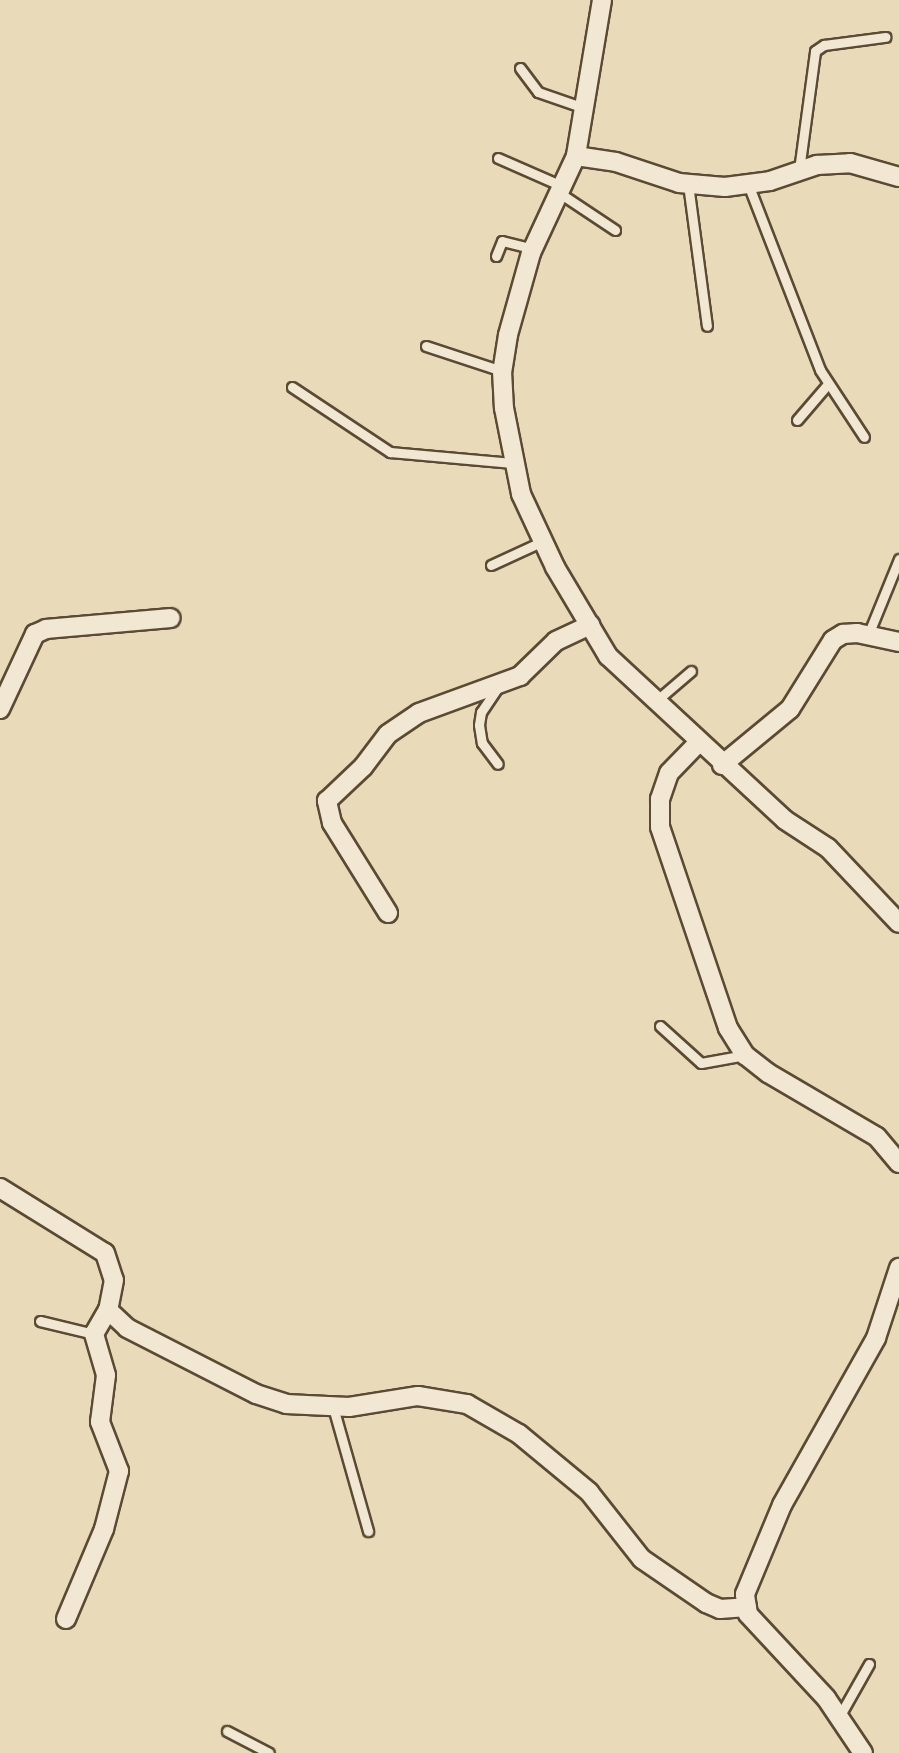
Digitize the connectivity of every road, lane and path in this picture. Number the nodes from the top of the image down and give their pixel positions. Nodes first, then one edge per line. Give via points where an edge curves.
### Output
1 (602, 0) edge
2 (885, 37) dead end
3 (520, 68) dead end
4 (585, 109) junction
5 (576, 156) junction
6 (498, 158) dead end
7 (799, 170) junction
8 (899, 177) edge
9 (688, 184) junction
10 (748, 184) junction
11 (562, 190) junction
12 (615, 230) dead end
13 (533, 249) junction
14 (496, 256) dead end
15 (707, 326) dead end
16 (426, 346) dead end
17 (502, 371) junction
18 (827, 385) junction
19 (292, 387) dead end
20 (797, 420) dead end
21 (864, 437) dead end
22 (513, 463) junction
23 (541, 542) junction
24 (899, 559) edge
25 (491, 565) dead end
26 (171, 618) dead end
27 (591, 625) junction
28 (868, 635) junction
29 (899, 642) edge
30 (691, 671) dead end
31 (499, 685) junction
32 (656, 701) junction
33 (0, 709) edge
34 (699, 742) junction
35 (498, 764) dead end
36 (722, 765) junction
37 (388, 914) dead end
38 (899, 923) edge
39 (660, 1026) dead end
40 (746, 1055) junction
41 (899, 1163) edge
42 (0, 1188) edge
43 (899, 1268) edge
44 (894, 1306) edge
45 (108, 1310) junction
46 (40, 1321) dead end
47 (94, 1334) junction
48 (333, 1407) junction
49 (368, 1531) dead end
50 (747, 1607) junction
51 (65, 1619) dead end
52 (869, 1664) dead end
53 (839, 1717) junction
54 (228, 1731) dead end
55 (268, 1753) edge
56 (863, 1753) edge

1 - 4 street
2 - 7 lane via 824,45 815,51
3 - 4 lane via 538,92
4 - 5 street
5 - 9 street via 616,162
5 - 11 street
6 - 11 lane
7 - 8 street via 850,163
7 - 10 street
9 - 10 street
9 - 15 lane
10 - 18 lane
11 - 12 lane
11 - 13 street
13 - 14 lane via 502,241
13 - 17 street via 513,307
16 - 17 lane
17 - 22 street
18 - 20 lane
18 - 21 lane
19 - 22 lane via 390,452
22 - 23 street
23 - 25 lane
23 - 27 street
24 - 28 lane
26 - 33 street via 46,629 35,634
27 - 31 street via 556,641 520,676
27 - 32 street via 608,656
28 - 29 street
28 - 36 street via 843,634 833,640 790,709
30 - 32 lane
31 - 35 lane via 481,712 479,725 482,743
31 - 37 street via 465,694 398,727 327,801 332,823
32 - 34 street
34 - 36 street
34 - 40 street via 668,773 660,799 660,827 715,997
36 - 38 street via 785,820 828,848
39 - 40 lane via 701,1063
40 - 41 street via 877,1138
42 - 45 street via 105,1253 114,1280
43 - 44 street
44 - 50 street via 755,1561 745,1594
45 - 47 street
45 - 48 street via 127,1328 256,1394 286,1404
46 - 47 lane
47 - 51 street via 106,1375 100,1422 119,1471 104,1529
48 - 49 lane
48 - 50 street via 418,1396 447,1398 476,1409 519,1434 589,1492 607,1510 631,1549 650,1566 720,1609
50 - 53 street via 760,1629
52 - 53 lane
53 - 56 street
54 - 55 lane

